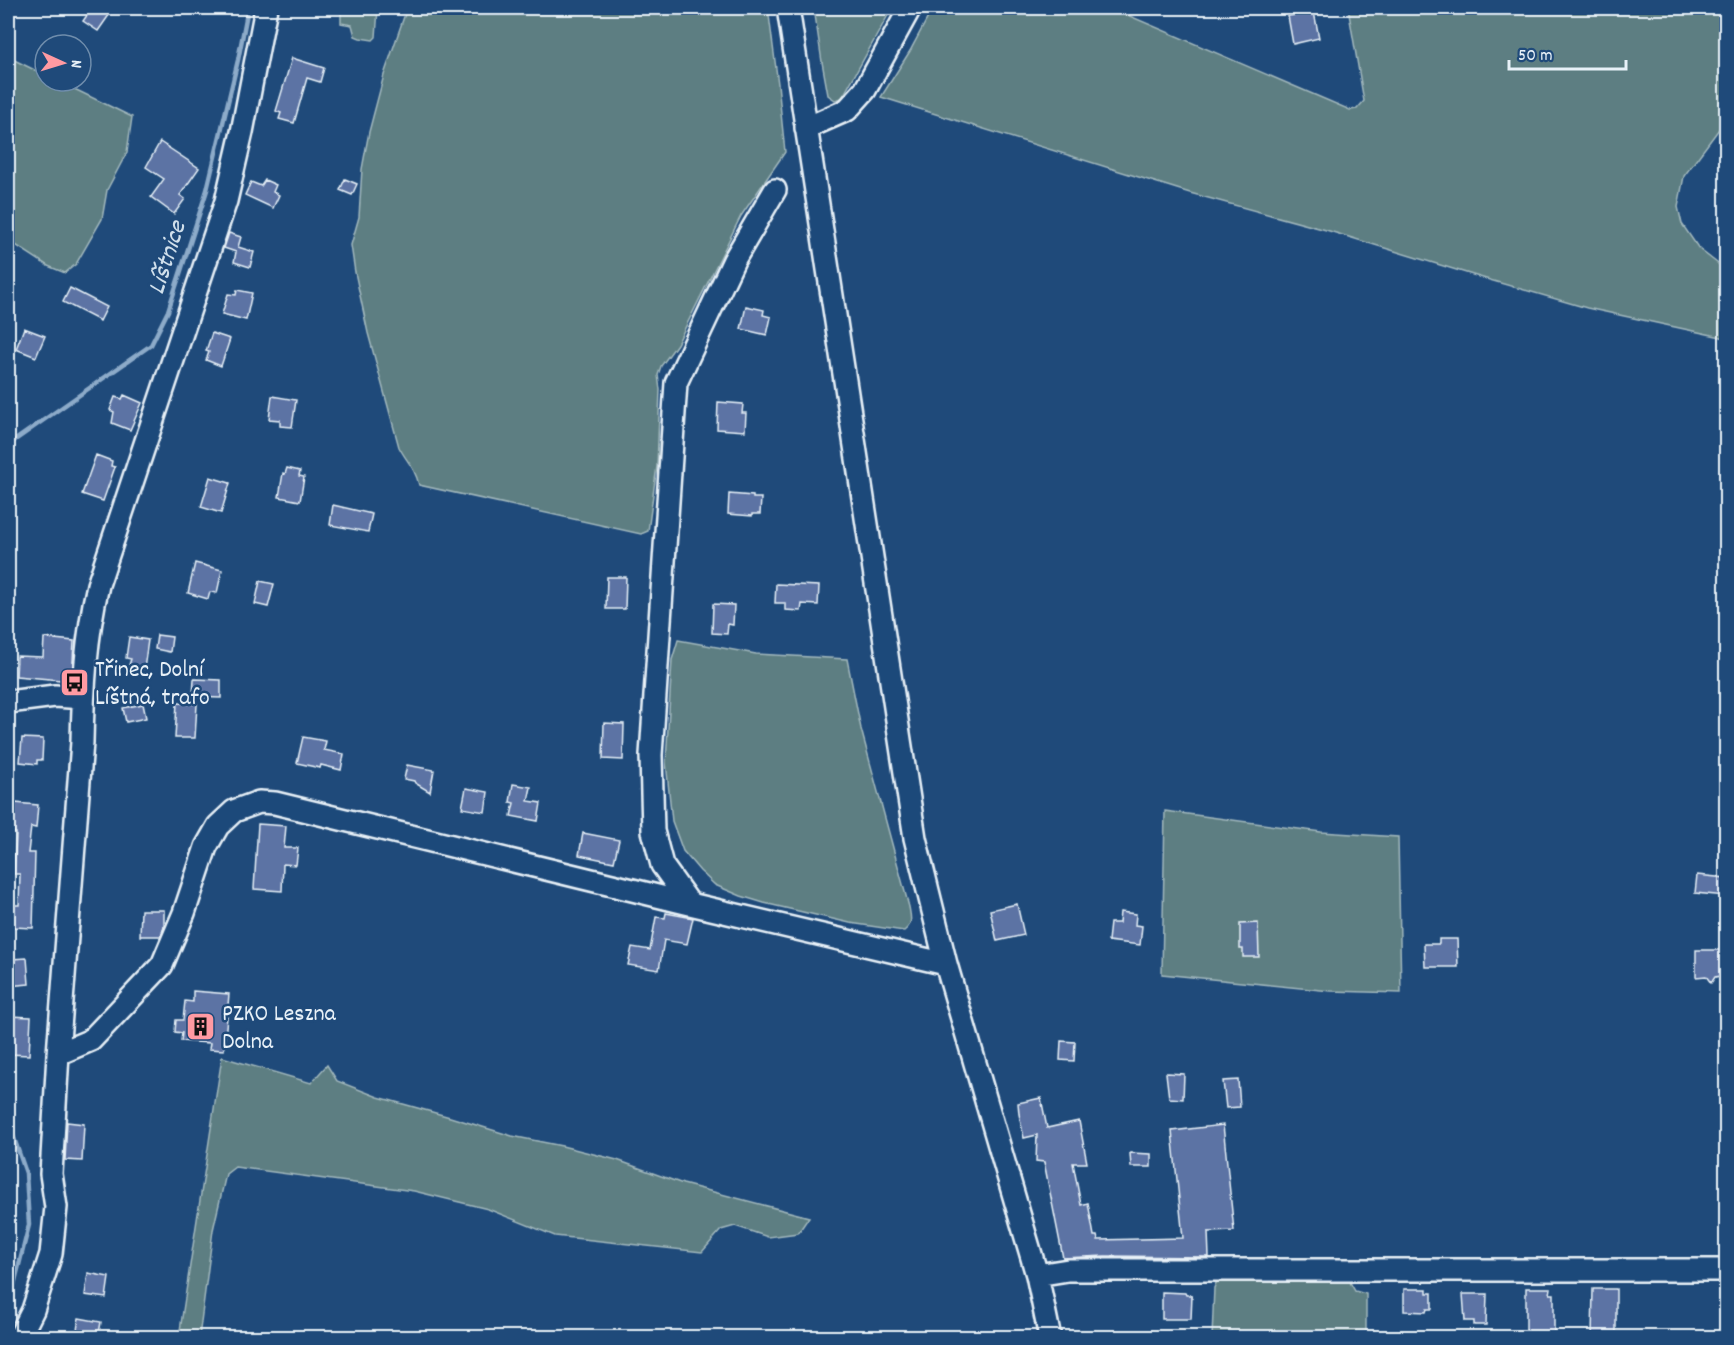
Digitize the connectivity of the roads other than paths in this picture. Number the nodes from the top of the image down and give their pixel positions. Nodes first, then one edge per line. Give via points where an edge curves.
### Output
1 (266, 8) edge
2 (788, 8) edge
3 (910, 8) edge
4 (806, 128) junction
5 (775, 190) dead end
6 (83, 698) junction
7 (8, 702) edge
8 (690, 904) junction
9 (946, 964) junction
10 (58, 1054) junction
11 (1726, 1270) edge
12 (1037, 1275) junction
13 (20, 1338) edge
14 (1050, 1338) edge

1 - 6 street via 226,201 98,585 90,621
2 - 4 street
3 - 4 street via 865,90 847,110
4 - 9 street via 915,838
5 - 8 street via 734,260 676,383 651,755 653,831 662,866
6 - 7 street via 55,696
6 - 10 street
8 - 9 street
8 - 10 street via 259,802 234,811 218,826 206,847 162,965 91,1040
9 - 12 street
10 - 13 street via 51,1174 56,1207 51,1254
11 - 12 street via 1068,1270
12 - 14 street

